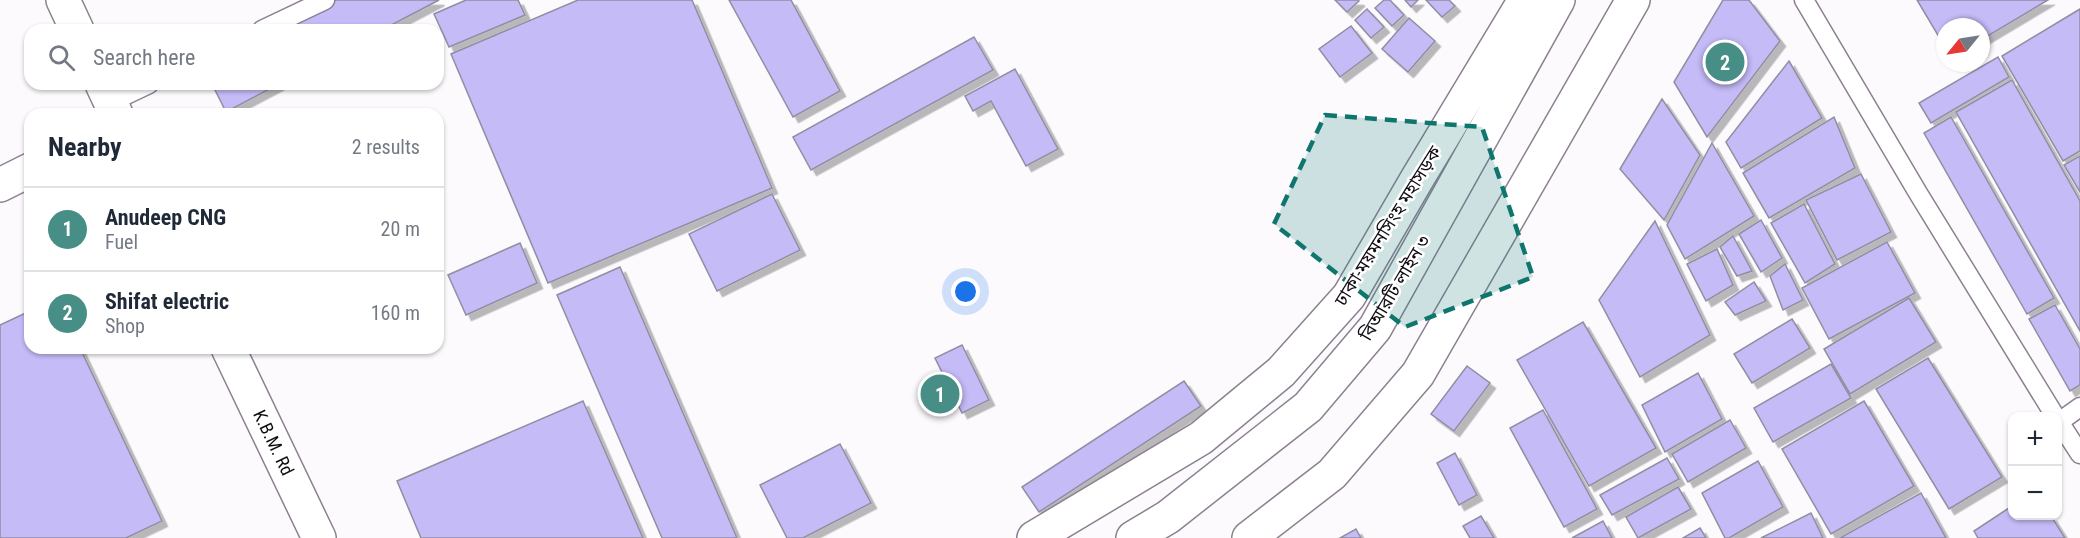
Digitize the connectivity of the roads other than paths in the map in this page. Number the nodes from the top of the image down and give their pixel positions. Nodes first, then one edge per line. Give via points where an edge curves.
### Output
1 (63, 0) edge
2 (325, 0) edge
3 (1525, 0) edge
4 (1558, 0) edge
5 (1633, 0) edge
6 (1804, 0) edge
7 (74, 24) edge
8 (275, 24) edge
9 (134, 90) edge
10 (110, 100) edge
11 (24, 173) edge
12 (0, 185) edge
13 (231, 354) edge
14 (2080, 407) edge
15 (2052, 412) edge
16 (2062, 417) edge
17 (2062, 427) edge
18 (2080, 454) edge
19 (319, 538) edge
20 (1034, 538) edge
21 (1133, 538) edge
22 (1249, 538) edge

1 - 7 main road
2 - 8 lane
3 - 20 main road, ঢাকা-ময়মনসিংহ মহাসড়ক via 1349,296 1281,372 1201,438
4 - 21 main road, বিআরটি লাইন ৩ via 1376,328 1308,407 1168,517
5 - 22 main road via 1418,374 1332,474
6 - 15 lane
9 - 10 lane
11 - 12 main road
13 - 19 main road, K.B.M. Rd
14 - 16 lane
17 - 18 lane

